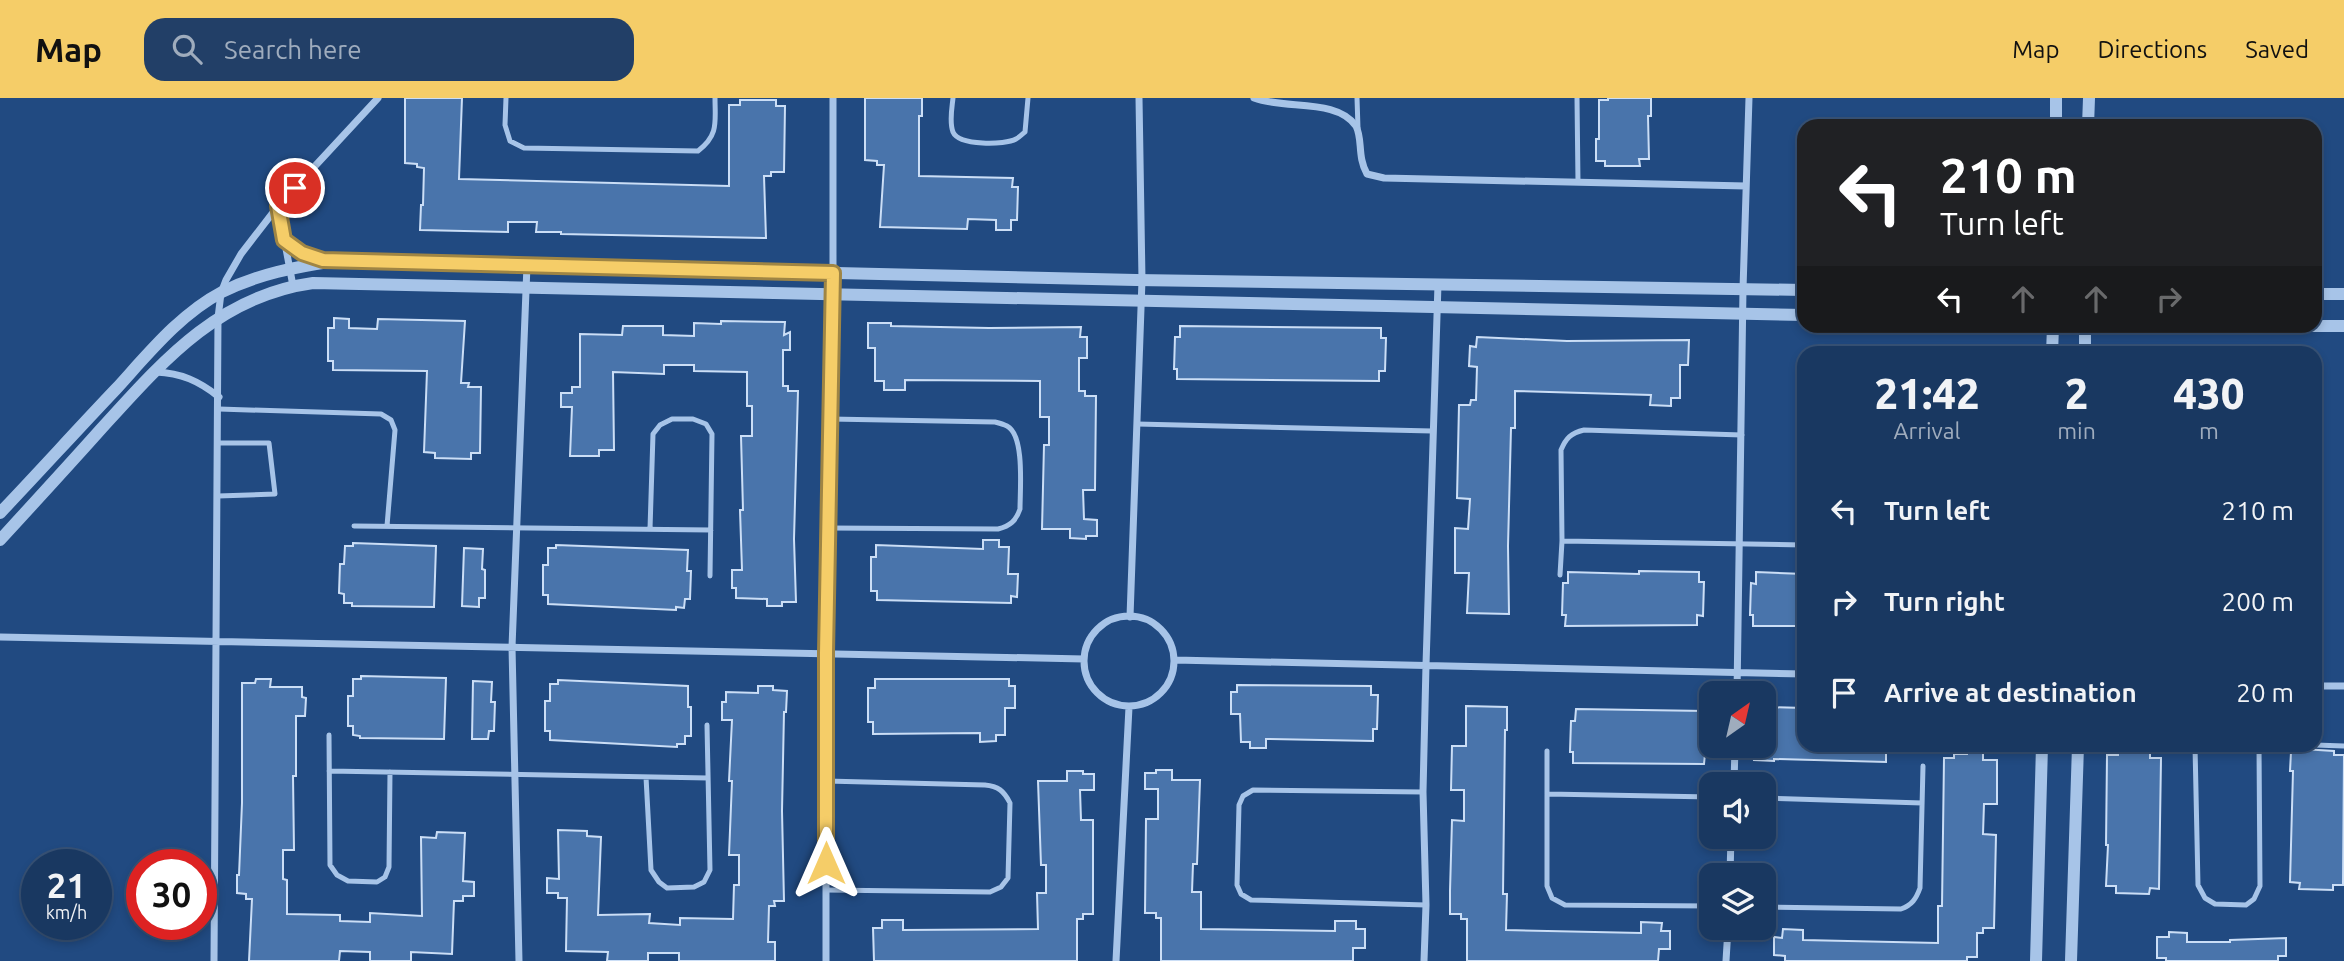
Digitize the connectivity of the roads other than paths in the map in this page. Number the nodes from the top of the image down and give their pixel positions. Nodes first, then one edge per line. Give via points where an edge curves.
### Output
1 (378, 98) edge
2 (506, 98) edge
3 (715, 98) edge
4 (833, 98) edge
5 (953, 98) edge
6 (1028, 98) edge
7 (1139, 98) edge
8 (1254, 98) edge
9 (1357, 98) edge
10 (1577, 98) edge
11 (1749, 98) edge
12 (2056, 98) edge
13 (2089, 98) edge
14 (2056, 119) edge
15 (2088, 119) edge
16 (1358, 128) junction
17 (1577, 182) junction
18 (1746, 186) junction
19 (278, 206) junction
20 (284, 240) junction
21 (335, 261) junction
22 (527, 265) junction
23 (289, 268) junction
24 (833, 273) junction
25 (1142, 280) junction
26 (1438, 284) junction
27 (293, 286) junction
28 (527, 289) junction
29 (1743, 289) junction
30 (1797, 290) edge
31 (221, 293) junction
32 (2344, 293) edge
33 (2322, 294) edge
34 (833, 295) junction
35 (1141, 301) junction
36 (1438, 306) junction
37 (1744, 314) junction
38 (1797, 315) edge
39 (218, 318) junction
40 (2322, 327) edge
41 (2344, 327) edge
42 (153, 371) junction
43 (219, 397) junction
44 (219, 409) junction
45 (830, 419) junction
46 (1137, 424) junction
47 (1433, 431) junction
48 (1742, 435) junction
49 (218, 443) junction
50 (218, 496) junction
51 (0, 513) edge
52 (355, 526) dead end
53 (387, 526) junction
54 (828, 528) junction
55 (517, 529) junction
56 (650, 529) junction
57 (711, 530) junction
58 (0, 540) edge
59 (1562, 541) junction
60 (1740, 544) junction
61 (1797, 545) edge
62 (1560, 575) dead end
63 (710, 576) dead end
64 (1130, 617) junction
65 (0, 637) edge
66 (216, 641) junction
67 (512, 647) junction
68 (826, 653) junction
69 (1084, 659) junction
70 (1175, 660) junction
71 (1426, 665) junction
72 (1738, 672) junction
73 (1797, 674) edge
74 (1738, 681) edge
75 (2322, 685) edge
76 (2344, 686) edge
77 (1129, 707) junction
78 (707, 725) dead end
79 (329, 735) dead end
80 (2322, 745) edge
81 (2344, 746) edge
82 (1547, 751) dead end
83 (2042, 752) edge
84 (2078, 752) edge
85 (2195, 752) edge
86 (2259, 752) edge
87 (1923, 766) dead end
88 (329, 771) junction
89 (390, 772) junction
90 (515, 774) junction
91 (646, 777) junction
92 (708, 778) junction
93 (826, 781) junction
94 (1423, 792) junction
95 (1547, 794) junction
96 (1699, 797) edge
97 (1776, 798) edge
98 (1922, 803) junction
99 (826, 890) junction
100 (1426, 905) junction
101 (1699, 906) edge
102 (1776, 907) edge
103 (1727, 940) edge
104 (214, 961) edge
105 (519, 961) edge
106 (825, 961) edge
107 (1116, 961) edge
108 (1424, 961) edge
109 (1726, 961) edge
110 (2036, 961) edge
111 (2071, 961) edge

1 - 19 street
2 - 3 lane via 510,141 524,148 698,151 715,131
4 - 24 street
5 - 6 lane via 951,119 957,137 965,142 991,142 1015,139 1025,132
7 - 25 street
8 - 16 street via 1324,103 1349,115
9 - 16 lane
10 - 17 lane
11 - 18 street
12 - 14 street
13 - 15 street
16 - 17 street via 1360,162 1367,174
17 - 18 street
18 - 29 street
19 - 20 street
19 - 31 street via 232,267
20 - 21 street via 302,253
20 - 23 street
21 - 22 street
21 - 23 street
22 - 24 street
22 - 28 street
23 - 27 street
23 - 31 street
24 - 25 street
24 - 34 street
25 - 26 street
25 - 35 street
26 - 29 street
26 - 36 street
27 - 28 street via 337,282
27 - 39 street via 243,303
28 - 34 street
28 - 55 street
29 - 30 street
29 - 37 street
31 - 39 street
31 - 51 street via 156,346
32 - 33 street
34 - 35 street
34 - 45 street
35 - 36 street
35 - 46 street
36 - 37 street
36 - 47 street
37 - 38 street
37 - 48 street
39 - 42 street
39 - 43 street
40 - 41 street
42 - 43 street via 189,377
42 - 58 street
43 - 44 street
44 - 49 street
44 - 53 lane via 381,414 391,420 395,430
45 - 54 street
45 - 54 lane via 1008,426 1019,446 1020,509 1017,518 998,529
46 - 47 lane
46 - 64 street
47 - 71 street
48 - 59 lane via 1575,432 1561,450
48 - 60 street
49 - 50 street
49 - 50 lane via 269,443 275,494
50 - 66 street
52 - 53 lane
53 - 55 lane
54 - 68 street
55 - 56 lane
55 - 67 street
56 - 57 lane
56 - 57 lane via 653,434 672,419 693,419 706,424 712,434
57 - 63 lane
59 - 60 lane
59 - 62 lane
60 - 61 lane
60 - 72 street
64 - 69 street via 1108,621 1096,630
64 - 70 street via 1152,622 1164,632
65 - 66 street
66 - 67 street
66 - 104 street
67 - 68 street
67 - 90 street
68 - 69 street
68 - 93 street
69 - 77 street via 1085,673 1101,697
70 - 71 street
70 - 77 street via 1166,688 1143,705
71 - 72 street
71 - 94 street
72 - 73 street
72 - 74 street
75 - 76 street
77 - 107 street
78 - 92 lane
79 - 88 lane
80 - 81 lane
82 - 95 lane
83 - 110 street
84 - 111 street
85 - 86 lane via 2198,884 2205,898 2215,904 2246,905 2260,886
87 - 98 lane
88 - 89 lane
88 - 89 lane via 330,865 348,881 377,882 389,867
89 - 90 lane
90 - 91 lane
90 - 105 street
91 - 92 lane
91 - 92 lane via 652,870 667,888 694,887 704,882 710,870
93 - 99 street
93 - 99 lane via 994,786 1010,803 1008,878 1001,887 990,892
94 - 100 street
94 - 100 lane via 1253,790 1239,805 1237,885 1251,900
95 - 96 lane
95 - 101 lane via 1547,886 1552,898 1566,905
97 - 98 lane
98 - 102 lane via 1920,888 1909,906
99 - 106 street
100 - 108 street
103 - 109 street

